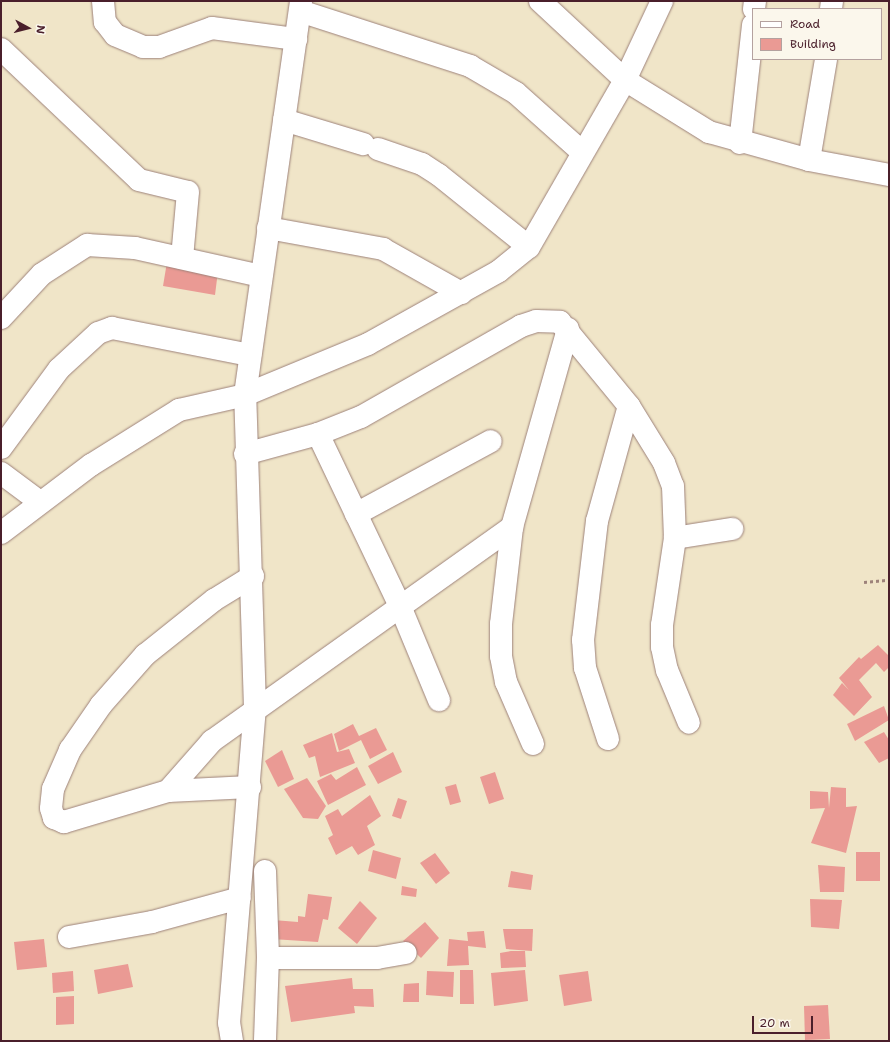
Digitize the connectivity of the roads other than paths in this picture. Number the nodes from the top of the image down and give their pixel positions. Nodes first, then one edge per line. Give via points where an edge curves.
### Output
1 (103, 1) edge
2 (540, 1) edge
3 (662, 1) edge
4 (301, 6) edge
5 (752, 34) edge
6 (296, 39) junction
7 (1, 49) edge
8 (826, 60) edge
9 (625, 80) junction
10 (284, 120) junction
11 (740, 143) junction
12 (582, 152) junction
13 (809, 160) junction
14 (888, 169) edge
15 (268, 228) junction
16 (529, 247) junction
17 (182, 258) junction
18 (261, 276) junction
19 (461, 293) junction
20 (1, 318) edge
21 (568, 329) junction
22 (250, 355) junction
23 (245, 395) junction
24 (629, 406) junction
25 (318, 434) junction
26 (491, 441) dead end
27 (1, 448) edge
28 (245, 454) junction
29 (1, 473) edge
30 (40, 502) junction
31 (356, 514) junction
32 (512, 527) junction
33 (732, 529) dead end
34 (1, 533) edge
35 (675, 538) junction
36 (253, 576) junction
37 (400, 606) junction
38 (439, 700) dead end
39 (255, 708) junction
40 (689, 723) dead end
41 (608, 739) dead end
42 (533, 744) dead end
43 (250, 787) junction
44 (168, 791) junction
45 (265, 871) dead end
46 (240, 898) junction
47 (69, 937) dead end
48 (406, 953) dead end
49 (268, 958) junction
50 (227, 1035) edge
51 (265, 1041) edge

1 - 6 street via 105,22 115,35 143,47 159,47 212,28
2 - 9 street
3 - 9 street
4 - 6 street
4 - 12 street via 470,66 516,93
5 - 11 street
6 - 10 street
7 - 17 street via 139,180 188,192
8 - 13 street
9 - 11 street via 678,116
9 - 12 street
10 - 15 street
10 - 16 street via 422,164
11 - 13 street
12 - 16 street
13 - 14 street
15 - 18 street
15 - 19 street via 383,249 408,260
16 - 19 street
17 - 18 street
17 - 20 street via 134,248 87,245 42,274
18 - 22 street
19 - 23 street via 368,344
21 - 24 street
21 - 25 street via 548,320 521,326 387,403
21 - 32 street
22 - 23 street
22 - 27 street via 112,328 85,344 59,369
23 - 28 street
23 - 30 street via 179,410
24 - 35 street via 660,456 673,486
24 - 41 street via 597,521 583,640 585,668
25 - 28 street
25 - 31 street
26 - 31 street
28 - 36 street
29 - 30 street
30 - 34 street
31 - 37 street
32 - 37 street
32 - 42 street via 500,656 506,682
33 - 35 street
35 - 40 street via 662,626 662,647 667,670
36 - 39 street
36 - 44 street via 214,600 145,655 101,705 70,750 53,789 51,808 54,818 64,822
37 - 38 street
37 - 39 street
39 - 43 street
39 - 44 street via 212,741
43 - 44 street
43 - 46 street
45 - 49 street
46 - 47 street via 152,922
46 - 50 street
48 - 49 street via 377,958
49 - 51 street

